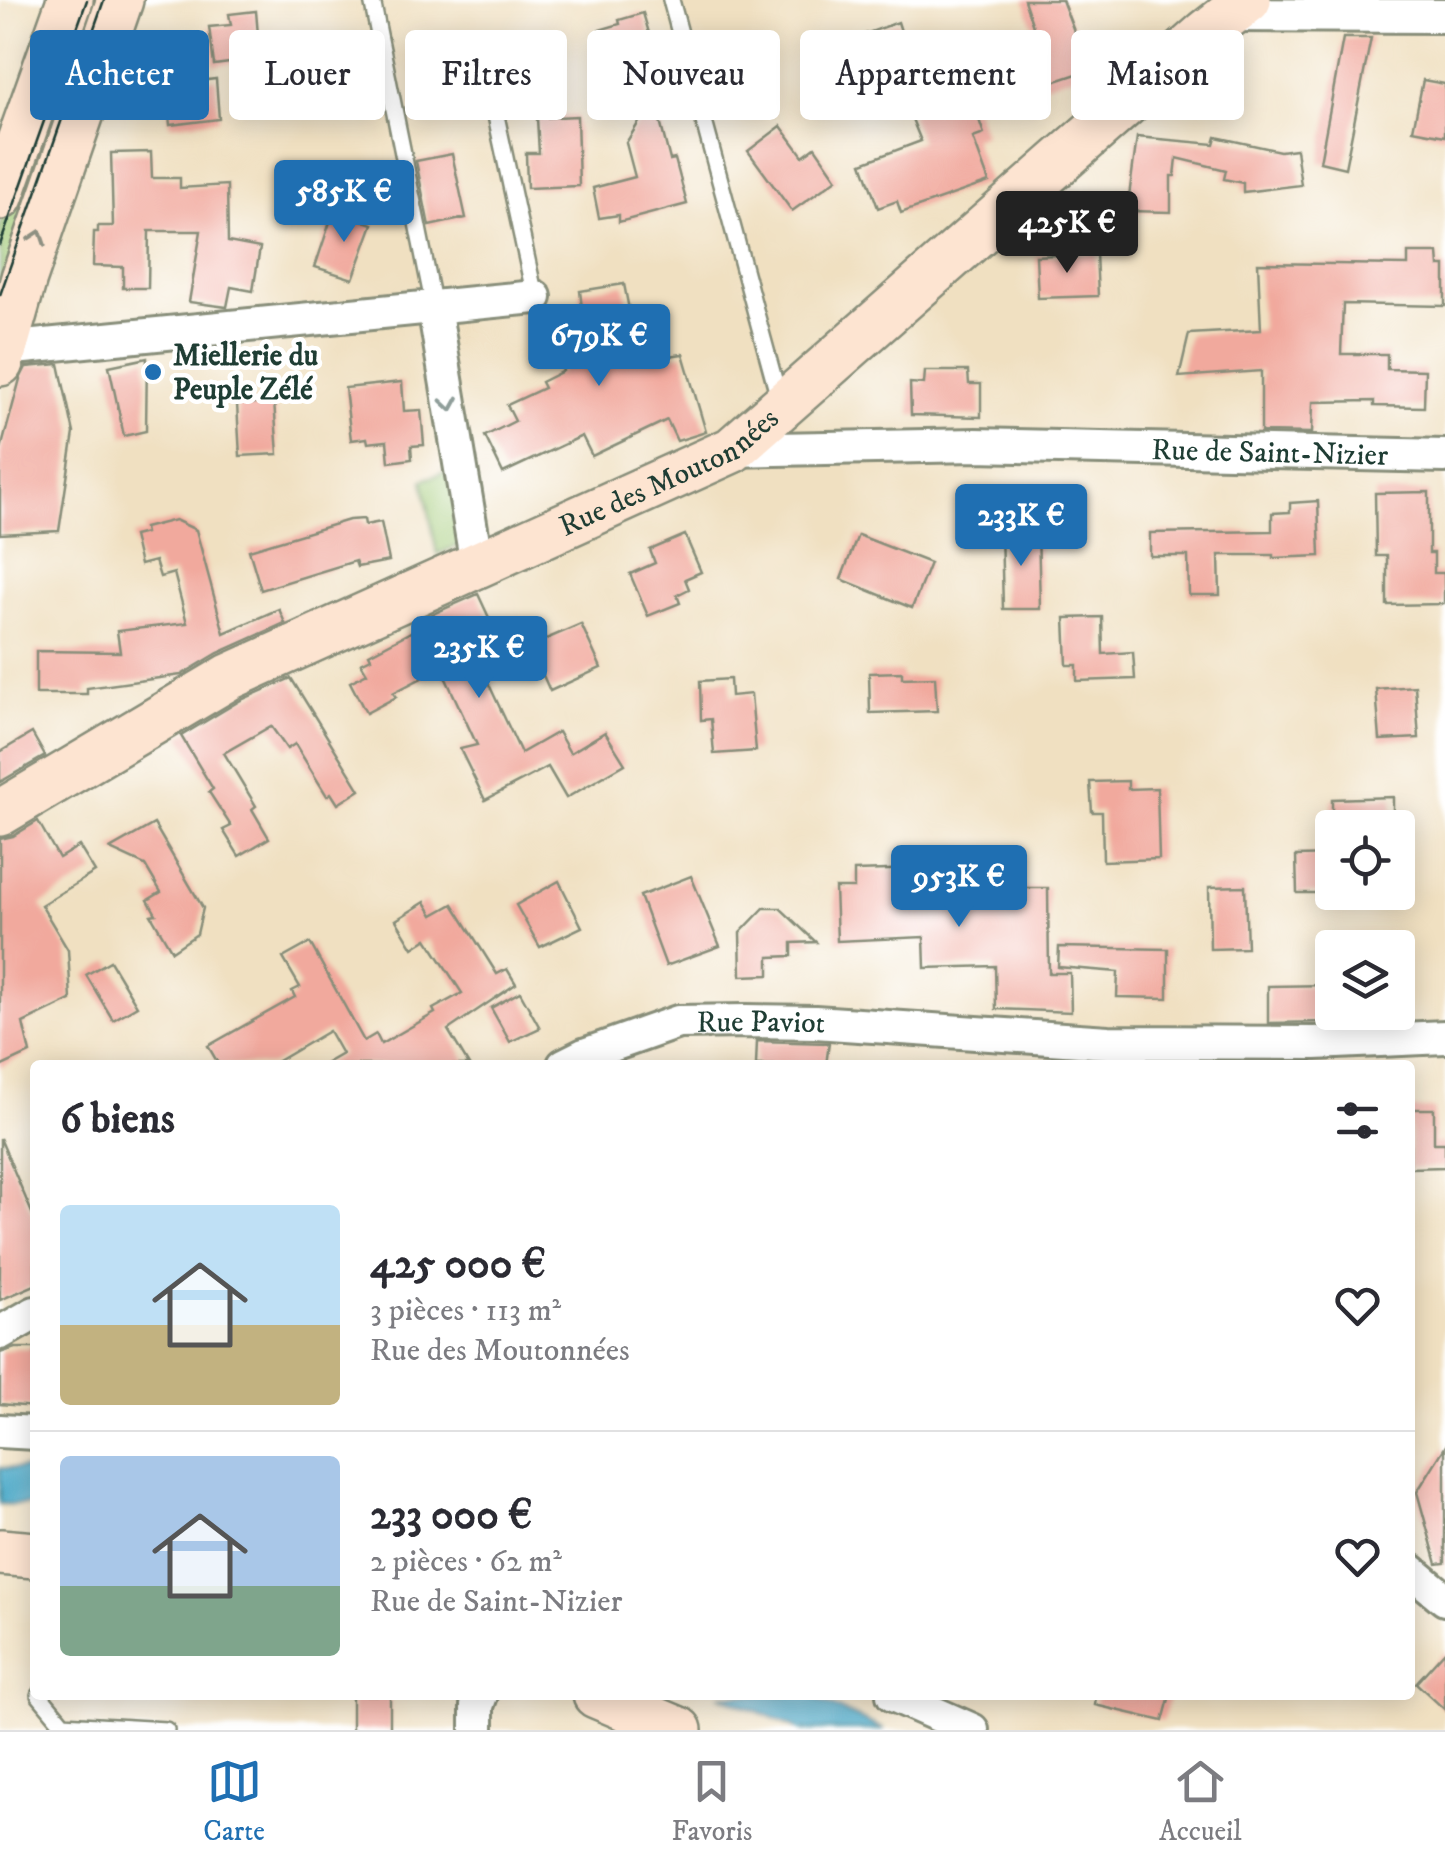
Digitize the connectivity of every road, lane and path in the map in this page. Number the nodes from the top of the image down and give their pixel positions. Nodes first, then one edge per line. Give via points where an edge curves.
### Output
1 (70, 0) edge
2 (120, 0) edge
3 (372, 0) edge
4 (671, 0) edge
5 (1237, 7) edge
6 (1445, 16) edge
7 (497, 120) edge
8 (0, 197) edge
9 (535, 298) joint
10 (434, 308) junction
11 (2, 357) edge
12 (782, 406) junction
13 (732, 450) junction
14 (1445, 456) edge
15 (476, 565) junction
16 (0, 813) edge
17 (1445, 1037) edge
18 (1110, 1054) edge
19 (574, 1060) edge
20 (30, 1316) edge
21 (0, 1333) edge
22 (0, 1431) edge
23 (30, 1433) edge
24 (0, 1552) edge
25 (30, 1554) edge
26 (1415, 1574) edge
27 (1445, 1600) edge
28 (43, 1700) edge
29 (479, 1700) edge
30 (608, 1700) edge
31 (904, 1700) edge
32 (166, 1730) edge
33 (477, 1730) edge
34 (678, 1730) edge
35 (972, 1730) edge

1 - 8 street
11 -> 2 street
3 - 10 lane
4 - 12 lane
5 - 6 street
5 - 12 street, Rue des Moutonnées
7 - 9 lane
9 - 10 street
10 - 11 street
10 -> 15 street
12 - 13 street, Rue des Moutonnées
13 - 14 street, Rue de Saint-Nizier via 976,445
13 - 15 street, Rue des Moutonnées
15 - 16 street, Rue des Moutonnées via 229,677
17 - 18 street, Rue Paviot
18 - 19 street, Rue Paviot via 815,1022 678,1022
20 - 21 street
22 - 23 street
24 - 25 street
26 - 27 street
28 - 32 lane via 64,1724
29 - 33 street
30 - 34 street
31 - 35 street

